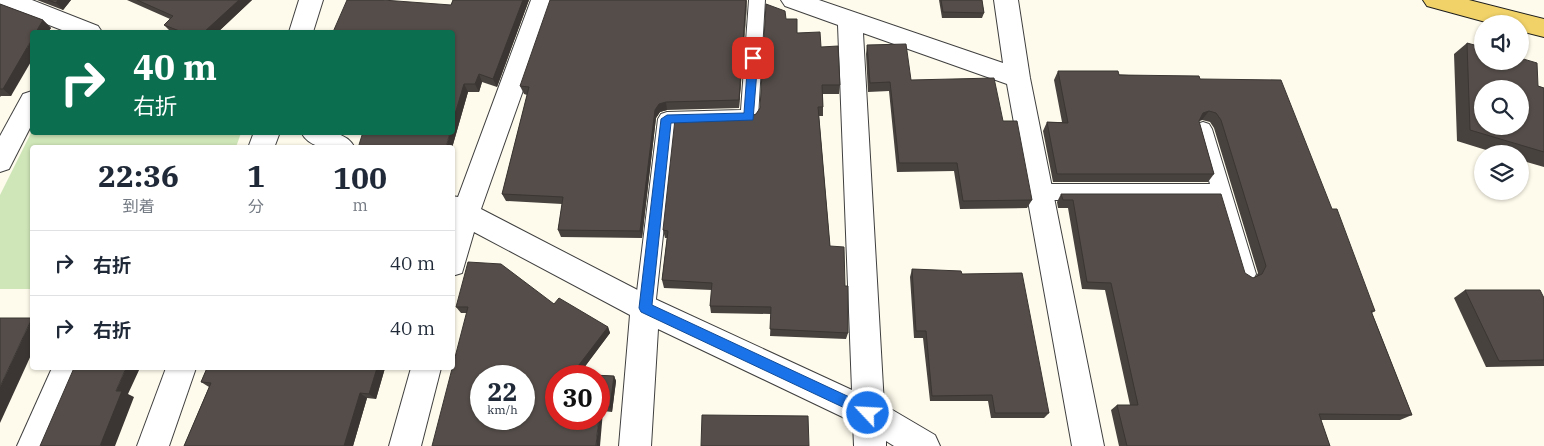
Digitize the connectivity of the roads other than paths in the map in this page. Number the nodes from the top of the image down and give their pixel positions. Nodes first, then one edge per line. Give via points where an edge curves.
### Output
1 (8, 0) edge
2 (311, 0) edge
3 (543, 0) edge
4 (757, 0) edge
5 (793, 0) edge
6 (1006, 0) edge
7 (1435, 0) edge
8 (850, 19) junction
9 (1544, 28) edge
10 (78, 30) edge
11 (302, 30) edge
12 (1018, 78) junction
13 (30, 105) edge
14 (1203, 129) edge
15 (319, 135) edge
16 (337, 145) edge
17 (0, 161) edge
18 (1040, 192) junction
19 (1222, 192) junction
20 (459, 210) edge
21 (455, 241) edge
22 (1246, 274) edge
23 (646, 308) junction
24 (66, 370) edge
25 (180, 370) edge
26 (425, 370) edge
27 (868, 413) junction
28 (33, 446) edge
29 (154, 446) edge
30 (405, 446) edge
31 (635, 446) edge
32 (870, 446) edge
33 (924, 446) edge
34 (1088, 446) edge

1 - 10 street
2 - 11 street
3 - 20 street
4 - 23 lane via 749,117 667,119
5 - 8 street
6 - 12 street
7 - 9 main road
8 - 12 street
8 - 27 street
12 - 18 street
13 - 17 street
14 - 19 lane
15 - 16 street
18 - 19 lane
18 - 34 street
19 - 22 lane
20 - 21 street
20 - 23 street
23 - 27 street
23 - 31 street
24 - 28 street
25 - 29 street
26 - 30 street
27 - 32 street
27 - 33 street

